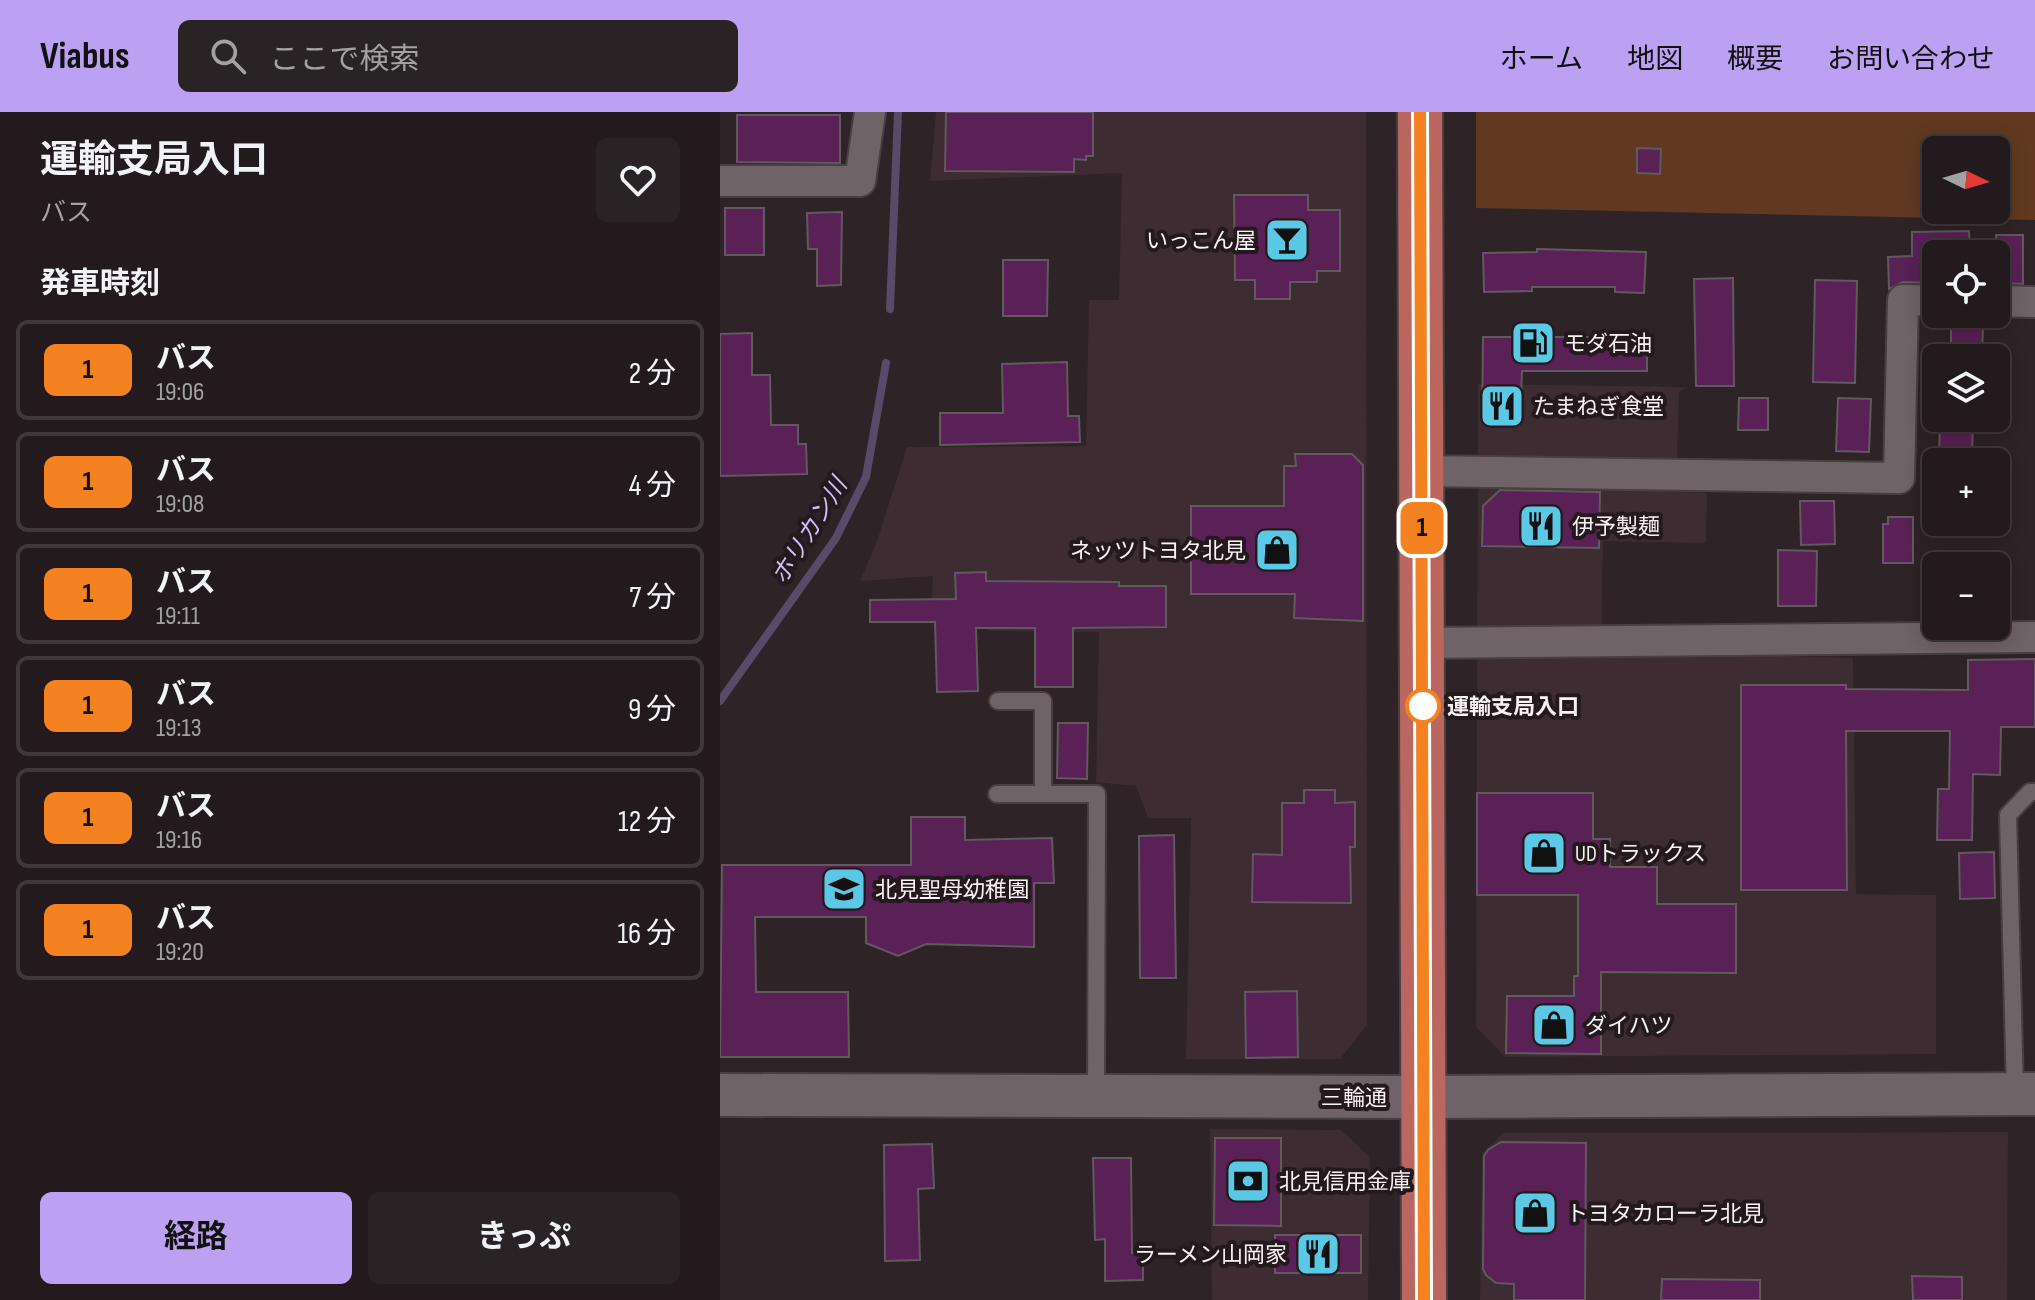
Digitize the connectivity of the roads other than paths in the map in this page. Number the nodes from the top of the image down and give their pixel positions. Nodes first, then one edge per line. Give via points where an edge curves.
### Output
1 (870, 112) edge
2 (1420, 112) edge
3 (720, 181) edge
4 (1922, 301) edge
5 (2010, 301) edge
6 (2035, 302) edge
7 (1422, 471) junction
8 (2035, 637) edge
9 (1422, 643) junction
10 (998, 701) dead end
11 (2035, 792) edge
12 (997, 794) dead end
13 (1043, 794) junction
14 (2025, 1094) edge
15 (720, 1095) edge
16 (1096, 1096) junction
17 (1423, 1097) junction
18 (1424, 1300) edge

1 - 3 street via 860,181
2 - 7 highway
4 - 7 street via 1903,300 1899,478
5 - 6 street
7 - 9 highway
8 - 9 street
9 - 17 highway
10 - 13 lane via 1043,701
11 - 14 lane via 2008,815
12 - 13 lane
13 - 16 lane via 1097,794
14 - 17 street, 三輪通
15 - 16 street, 三輪通
16 - 17 street, 三輪通
17 - 18 highway

